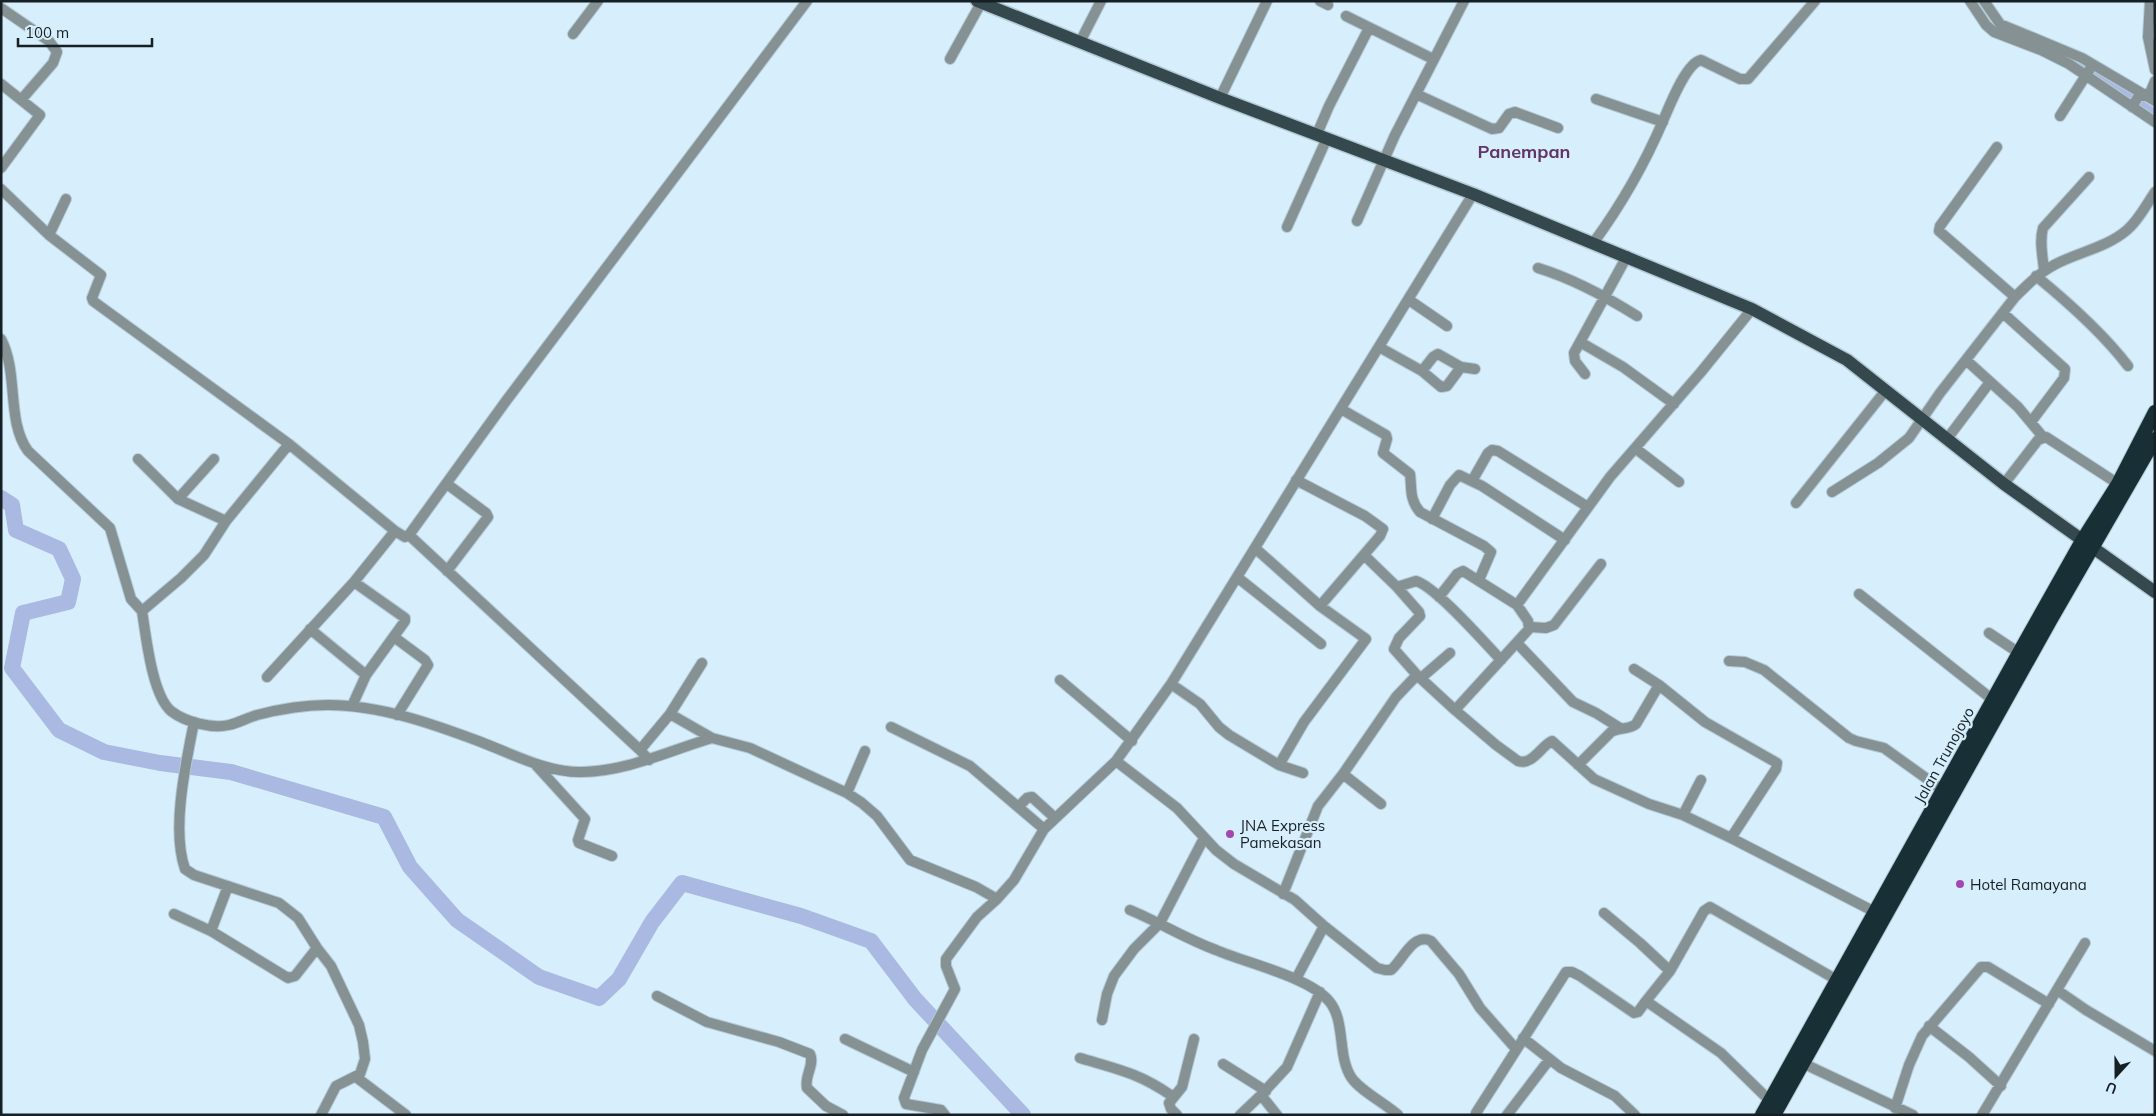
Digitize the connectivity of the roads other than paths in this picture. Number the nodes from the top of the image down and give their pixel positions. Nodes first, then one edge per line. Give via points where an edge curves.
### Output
1 (598, 1) edge
2 (807, 1) edge
3 (1101, 1) edge
4 (1267, 1) edge
5 (1464, 1) edge
6 (1814, 1) edge
7 (2150, 1) edge
8 (979, 2) edge
9 (1976, 2) edge
10 (1, 8) edge
11 (1346, 16) dead end
12 (1369, 28) junction
13 (573, 34) dead end
14 (1080, 42) junction
15 (950, 59) dead end
16 (1433, 59) junction
17 (2090, 70) junction
18 (2155, 70) edge
19 (2155, 81) edge
20 (1, 84) edge
21 (1416, 94) junction
22 (1220, 98) junction
23 (1596, 99) dead end
24 (22, 100) junction
25 (2141, 101) edge
26 (2060, 116) dead end
27 (1663, 122) junction
28 (2155, 122) edge
29 (1558, 128) dead end
30 (1322, 136) junction
31 (1997, 147) dead end
32 (1385, 160) junction
33 (1, 168) edge
34 (2090, 177) dead end
35 (1, 189) edge
36 (2155, 192) edge
37 (1473, 194) junction
38 (66, 199) dead end
39 (1357, 221) dead end
40 (1287, 226) dead end
41 (48, 235) junction
42 (1594, 242) junction
43 (1627, 256) junction
44 (1538, 268) dead end
45 (2040, 274) junction
46 (1606, 297) junction
47 (2015, 297) junction
48 (1409, 300) junction
49 (1752, 309) junction
50 (2003, 313) junction
51 (1637, 316) dead end
52 (1448, 326) dead end
53 (1, 339) edge
54 (1580, 342) junction
55 (1380, 347) junction
56 (1966, 360) junction
57 (2128, 366) dead end
58 (1461, 367) junction
59 (1475, 369) dead end
60 (1422, 371) junction
61 (1585, 374) dead end
62 (1990, 382) junction
63 (1886, 390) junction
64 (1674, 404) junction
65 (1341, 409) junction
66 (2155, 412) edge
67 (1921, 419) junction
68 (2030, 422) junction
69 (2043, 437) junction
70 (1947, 439) junction
71 (2155, 440) edge
72 (289, 444) junction
73 (1635, 448) junction
74 (138, 458) dead end
75 (214, 460) dead end
76 (1296, 480) junction
77 (1472, 481) junction
78 (1679, 482) dead end
79 (446, 484) junction
80 (2004, 484) junction
81 (2122, 486) junction
82 (1832, 492) dead end
83 (178, 499) junction
84 (1796, 502) dead end
85 (1588, 507) junction
86 (1432, 518) junction
87 (226, 521) junction
88 (395, 531) junction
89 (409, 535) junction
90 (1565, 540) junction
91 (2087, 545) junction
92 (1255, 548) junction
93 (1364, 554) junction
94 (1600, 564) dead end
95 (447, 571) junction
96 (1237, 577) junction
97 (1479, 580) junction
98 (354, 582) junction
99 (1397, 588) junction
100 (2155, 592) edge
101 (1859, 594) dead end
102 (1439, 597) junction
103 (1517, 605) junction
104 (1320, 606) junction
105 (142, 611) junction
106 (1530, 627) junction
107 (310, 630) junction
108 (1989, 633) dead end
109 (394, 637) junction
110 (1517, 643) junction
111 (1321, 644) dead end
112 (1450, 653) dead end
113 (2019, 653) junction
114 (1501, 660) junction
115 (1729, 661) dead end
116 (702, 663) dead end
117 (1634, 669) dead end
118 (366, 675) junction
119 (267, 677) dead end
120 (1419, 677) junction
121 (1060, 680) dead end
122 (1171, 684) junction
123 (1659, 685) junction
124 (1993, 700) junction
125 (352, 706) junction
126 (1455, 710) junction
127 (670, 714) junction
128 (397, 715) junction
129 (194, 722) junction
130 (891, 727) dead end
131 (1620, 728) junction
132 (712, 738) junction
133 (1132, 741) junction
134 (640, 750) junction
135 (865, 751) dead end
136 (649, 760) junction
137 (1116, 761) junction
138 (534, 763) junction
139 (1578, 765) junction
140 (1279, 766) junction
141 (1303, 773) dead end
142 (1343, 774) junction
143 (1701, 780) dead end
144 (1944, 791) junction
145 (847, 794) junction
146 (1382, 804) dead end
147 (1018, 807) junction
148 (1683, 815) junction
149 (1055, 818) junction
150 (1044, 829) junction
151 (1204, 838) junction
152 (1731, 838) junction
153 (612, 856) dead end
154 (228, 886) junction
155 (1283, 894) junction
156 (997, 899) junction
157 (1130, 910) dead end
158 (1875, 912) junction
159 (174, 914) dead end
160 (1604, 914) dead end
161 (1160, 923) junction
162 (1324, 926) junction
163 (211, 931) junction
164 (2085, 944) dead end
165 (317, 948) junction
166 (1670, 971) junction
167 (1296, 979) junction
168 (1837, 980) junction
169 (2057, 990) junction
170 (1320, 992) junction
171 (657, 996) dead end
172 (1646, 1001) junction
173 (2049, 1004) junction
174 (1102, 1020) dead end
175 (1929, 1026) junction
176 (1523, 1038) junction
177 (845, 1039) dead end
178 (1194, 1039) dead end
179 (1516, 1050) junction
180 (2155, 1051) edge
181 (1080, 1058) dead end
182 (1549, 1060) junction
183 (1798, 1062) junction
184 (1223, 1064) dead end
185 (914, 1072) junction
186 (356, 1077) junction
187 (2001, 1086) junction
188 (1264, 1093) junction
189 (1172, 1096) junction
190 (1770, 1101) junction
191 (1895, 1108) junction
192 (1474, 1114) edge
193 (320, 1115) edge
194 (406, 1115) edge
195 (843, 1115) edge
196 (945, 1115) edge
197 (1177, 1115) edge
198 (1240, 1115) edge
199 (1277, 1115) edge
200 (1397, 1115) edge
201 (1507, 1115) edge
202 (1635, 1115) edge
203 (1762, 1115) edge
204 (1774, 1115) edge
205 (1913, 1115) edge
206 (1982, 1115) edge

1 - 13 street
2 - 79 street
3 - 14 street
4 - 22 street
5 - 16 street
6 - 27 street via 1748,79 1740,79 1701,60 1696,62 1679,86
7 - 18 street via 2148,37
8 - 14 main road
8 - 15 street
9 - 17 street via 1993,25
10 - 24 street via 49,41 57,52 53,64
11 - 12 street
12 - 16 street
12 - 30 street via 1337,89
14 - 22 main road
16 - 21 street
17 - 25 street
17 - 25 street
17 - 26 street
19 - 25 street via 2152,91
20 - 24 street
21 - 29 street via 1492,129 1499,128 1509,114 1515,112
21 - 32 street
22 - 30 main road
23 - 27 street
24 - 33 street via 40,117
25 - 28 street
27 - 42 street via 1639,169
30 - 32 main road
30 - 40 street
31 - 47 street via 1938,230
32 - 37 main road
32 - 39 street
34 - 45 street via 2043,228
35 - 41 street
36 - 45 street via 2136,221 2119,236
37 - 42 main road
37 - 48 street
38 - 41 street
41 - 72 street via 101,275 93,301
42 - 43 main road
43 - 46 street
43 - 49 main road
44 - 46 street
45 - 47 street
45 - 57 street via 2100,333
46 - 51 street
46 - 54 street
47 - 50 street
48 - 52 street
48 - 55 street
49 - 63 main road via 1847,360
49 - 64 street
50 - 56 street
50 - 68 street via 2065,369 2064,378
53 - 105 street via 9,360 20,439 28,451 110,528 131,599
54 - 61 street via 1574,357
54 - 64 street via 1623,367
55 - 60 street
55 - 65 street
56 - 62 street
56 - 67 street
58 - 59 street
58 - 60 street via 1438,354
58 - 60 street via 1444,387
62 - 68 street
62 - 70 street
63 - 67 main road
63 - 84 street
64 - 73 street
65 - 76 street
65 - 86 street via 1386,435 1383,453 1409,472 1410,495 1415,506
66 - 81 highway, Jalan Trunojoyo
67 - 70 main road
67 - 82 street via 1902,444
68 - 69 street
69 - 80 street
69 - 81 street via 2048,437
70 - 80 main road
71 - 81 highway, Jalan Trunojoyo
72 - 87 street
72 - 88 street
73 - 78 street
73 - 85 street
74 - 83 street
75 - 83 street
76 - 92 street
76 - 93 street via 1382,528 1383,532
77 - 85 street via 1490,451 1498,451
77 - 86 street via 1457,476
77 - 90 street
79 - 89 street
79 - 95 street via 488,517
80 - 91 main road
81 - 91 highway, Jalan Trunojoyo
83 - 87 street
85 - 90 street
86 - 97 street via 1491,552
87 - 105 street via 204,555
88 - 89 street via 403,537
88 - 98 street
89 - 95 street
90 - 103 street
91 - 100 main road
91 - 113 highway, Jalan Trunojoyo
91 - 183 highway, Jalan Trunojoyo
92 - 96 street
92 - 104 street
93 - 99 street
93 - 104 street
94 - 106 street via 1554,625
95 - 134 street
96 - 111 street
96 - 122 street
97 - 102 street via 1460,571
97 - 103 street
98 - 107 street
98 - 109 street via 405,618
99 - 102 street via 1416,581
99 - 120 street via 1420,614 1394,649
101 - 124 street
102 - 114 street
103 - 106 street
104 - 140 street via 1366,640 1304,722
105 - 129 street via 149,657 161,697 171,711
106 - 110 street
107 - 118 street
107 - 119 street
108 - 113 street
109 - 118 street
109 - 128 street via 428,665
110 - 114 street
110 - 131 street via 1573,702
112 - 120 street
113 - 124 highway, Jalan Trunojoyo
114 - 126 street
115 - 144 street via 1745,662 1764,670 1850,738 1884,748
116 - 127 street
117 - 123 street
118 - 125 street
120 - 126 street
120 - 142 street via 1396,697
121 - 133 street
122 - 133 street
122 - 140 street via 1200,704 1222,730
123 - 131 street via 1636,724
123 - 152 street via 1705,722 1777,763 1776,770
124 - 144 highway, Jalan Trunojoyo
125 - 128 street
125 - 129 street via 283,709 227,726
126 - 139 street via 1518,761 1528,760 1550,740
127 - 132 street
127 - 134 street
128 - 138 street
129 - 154 street via 183,776 180,834 185,869
130 - 147 street via 970,766
131 - 139 street via 1611,732
132 - 136 street
132 - 145 street via 750,748
133 - 137 street
134 - 136 street
135 - 145 street
136 - 138 street via 606,771 579,772
137 - 149 street
137 - 151 street via 1178,808
138 - 153 street via 585,818 579,843
139 - 148 street via 1604,785
140 - 141 street
142 - 146 street
142 - 155 street via 1318,806
143 - 148 street
144 - 158 highway, Jalan Trunojoyo
145 - 156 street via 877,816 910,860
147 - 149 street via 1032,797
147 - 150 street
148 - 152 street
149 - 150 street
150 - 156 street via 1014,880
151 - 155 street via 1234,864
151 - 161 street
152 - 158 street
154 - 163 street
154 - 165 street via 286,907 298,918
155 - 162 street
156 - 185 street via 977,917 946,959 955,986
157 - 161 street
158 - 168 highway, Jalan Trunojoyo
159 - 163 street
160 - 166 street
161 - 167 street via 1213,950
161 - 174 street via 1134,949 1114,976
162 - 167 street
162 - 179 street via 1385,970 1395,967 1417,940 1431,941 1459,974 1480,1008
163 - 165 street via 290,979
164 - 169 street
165 - 186 street via 340,982 358,1025 365,1059
166 - 168 street via 1710,906
166 - 172 street
167 - 170 street
168 - 183 highway, Jalan Trunojoyo
169 - 173 street
169 - 180 street
170 - 188 street via 1287,1067
170 - 200 street via 1334,1009 1345,1063 1352,1078
171 - 195 street via 707,1022 810,1054 807,1088 826,1106
172 - 176 street via 1634,1013 1580,976 1567,972
172 - 190 street via 1721,1053
173 - 175 street via 1983,966
173 - 187 street
175 - 187 street
175 - 191 street via 1915,1048
176 - 179 street
176 - 182 street
177 - 185 street
178 - 189 street via 1182,1087
179 - 192 street
181 - 189 street via 1132,1073
182 - 201 street
182 - 202 street via 1615,1096
183 - 190 highway, Jalan Trunojoyo
183 - 191 street
183 - 204 highway, Jalan Trunojoyo
184 - 188 street
185 - 196 street via 905,1103 941,1110
186 - 193 street via 336,1086
186 - 194 street
187 - 206 street
188 - 198 street
188 - 199 street
189 - 197 street via 1168,1105
190 - 203 highway, Jalan Trunojoyo
191 - 205 street

